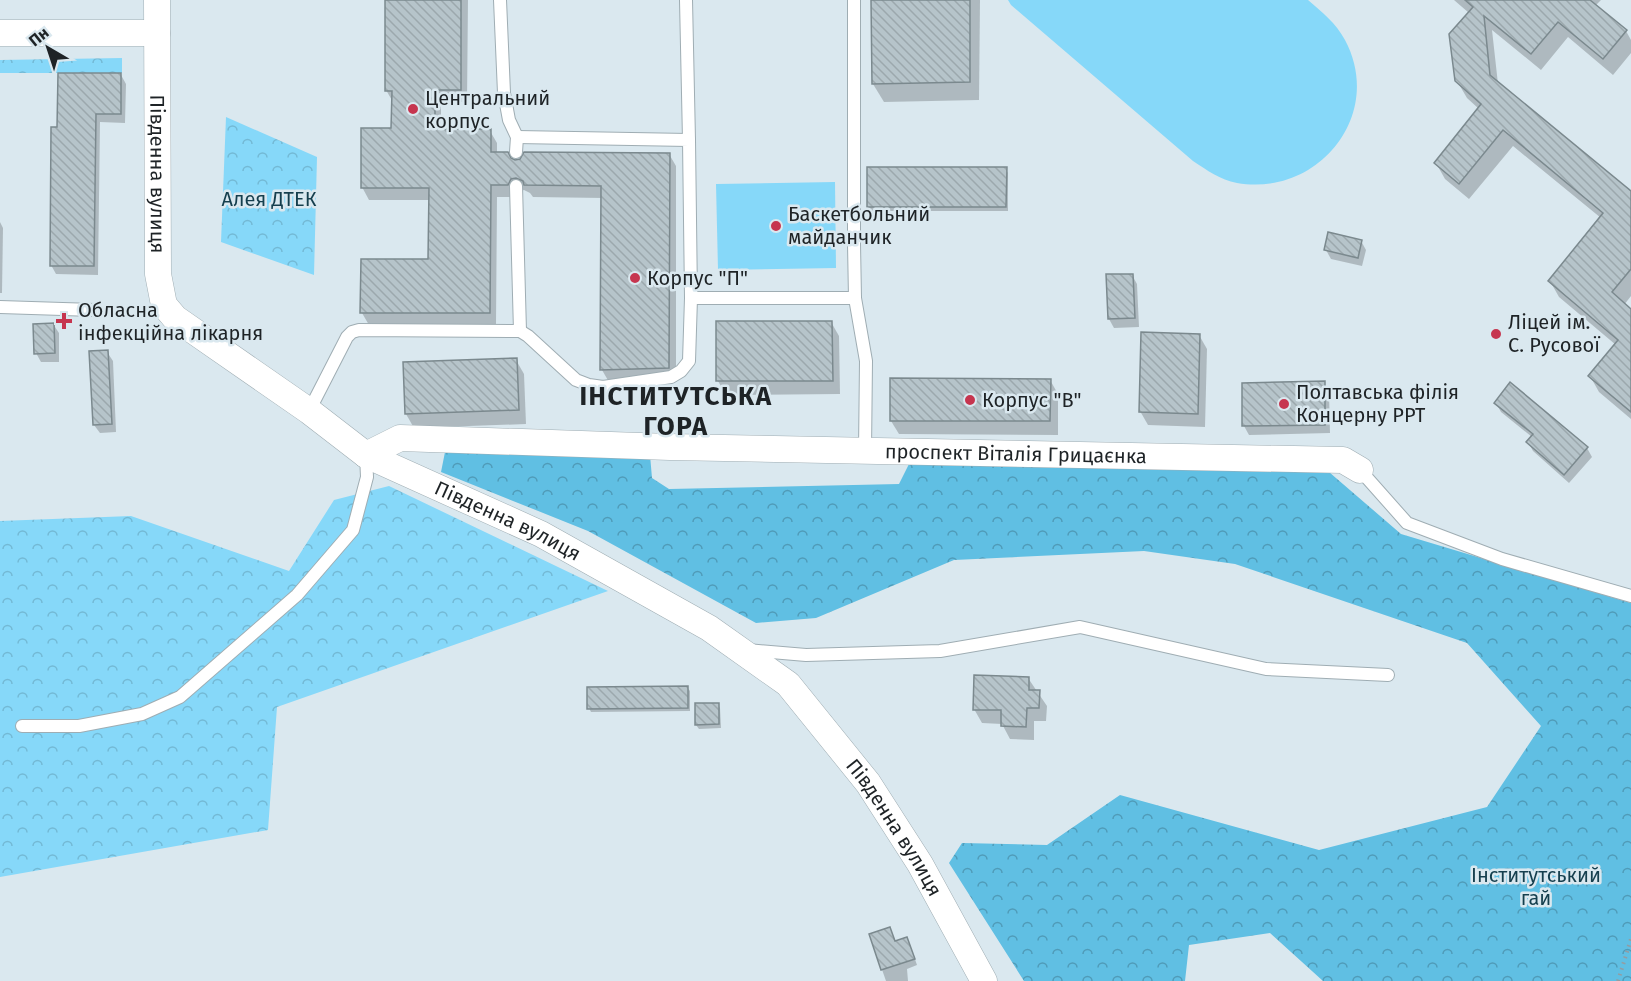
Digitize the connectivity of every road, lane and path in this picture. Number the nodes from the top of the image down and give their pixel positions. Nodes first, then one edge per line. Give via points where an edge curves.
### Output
1 (157, 0) edge
2 (500, 0) edge
3 (686, 0) edge
4 (854, 0) edge
5 (0, 33) edge
6 (157, 33) junction
7 (517, 137) junction
8 (689, 140) junction
9 (516, 153) dead end
10 (516, 186) dead end
11 (691, 298) junction
12 (855, 298) junction
13 (0, 307) edge
14 (94, 310) dead end
15 (520, 331) junction
16 (309, 411) junction
17 (865, 451) junction
18 (366, 455) junction
19 (1360, 470) joint
20 (1631, 596) edge
21 (740, 650) junction
22 (1388, 675) dead end
23 (22, 726) dead end
24 (1631, 939) edge
25 (984, 981) edge
26 (1618, 981) edge

1 - 6 street, Південна вулиця
2 - 7 lane via 504,93
3 - 8 lane
4 - 12 lane
5 - 6 street
6 - 16 street, Південна вулиця via 158,274 164,305 175,318
7 - 8 lane
7 - 9 lane
8 - 11 lane
10 - 15 lane
11 - 12 lane
11 - 15 lane via 689,361 681,372 670,377 603,387 589,385 576,380
12 - 17 lane via 866,362
13 - 14 lane
15 - 16 lane via 352,332
16 - 18 street, Південна вулиця
17 - 18 street, проспект Віталія Грицаєнка via 400,438
17 - 19 street, проспект Віталія Грицаєнка via 1343,460
18 - 21 street, Південна вулиця via 541,534 709,628
18 - 23 lane via 367,477 353,530 297,595 180,697 142,714 79,726
19 - 20 lane, проспект Віталія Грицаєнка via 1407,523 1502,559
21 - 22 lane via 806,655 940,651 1080,627 1266,669
21 - 25 street, Південна вулиця via 788,684 868,783 920,864
24 - 26 path

